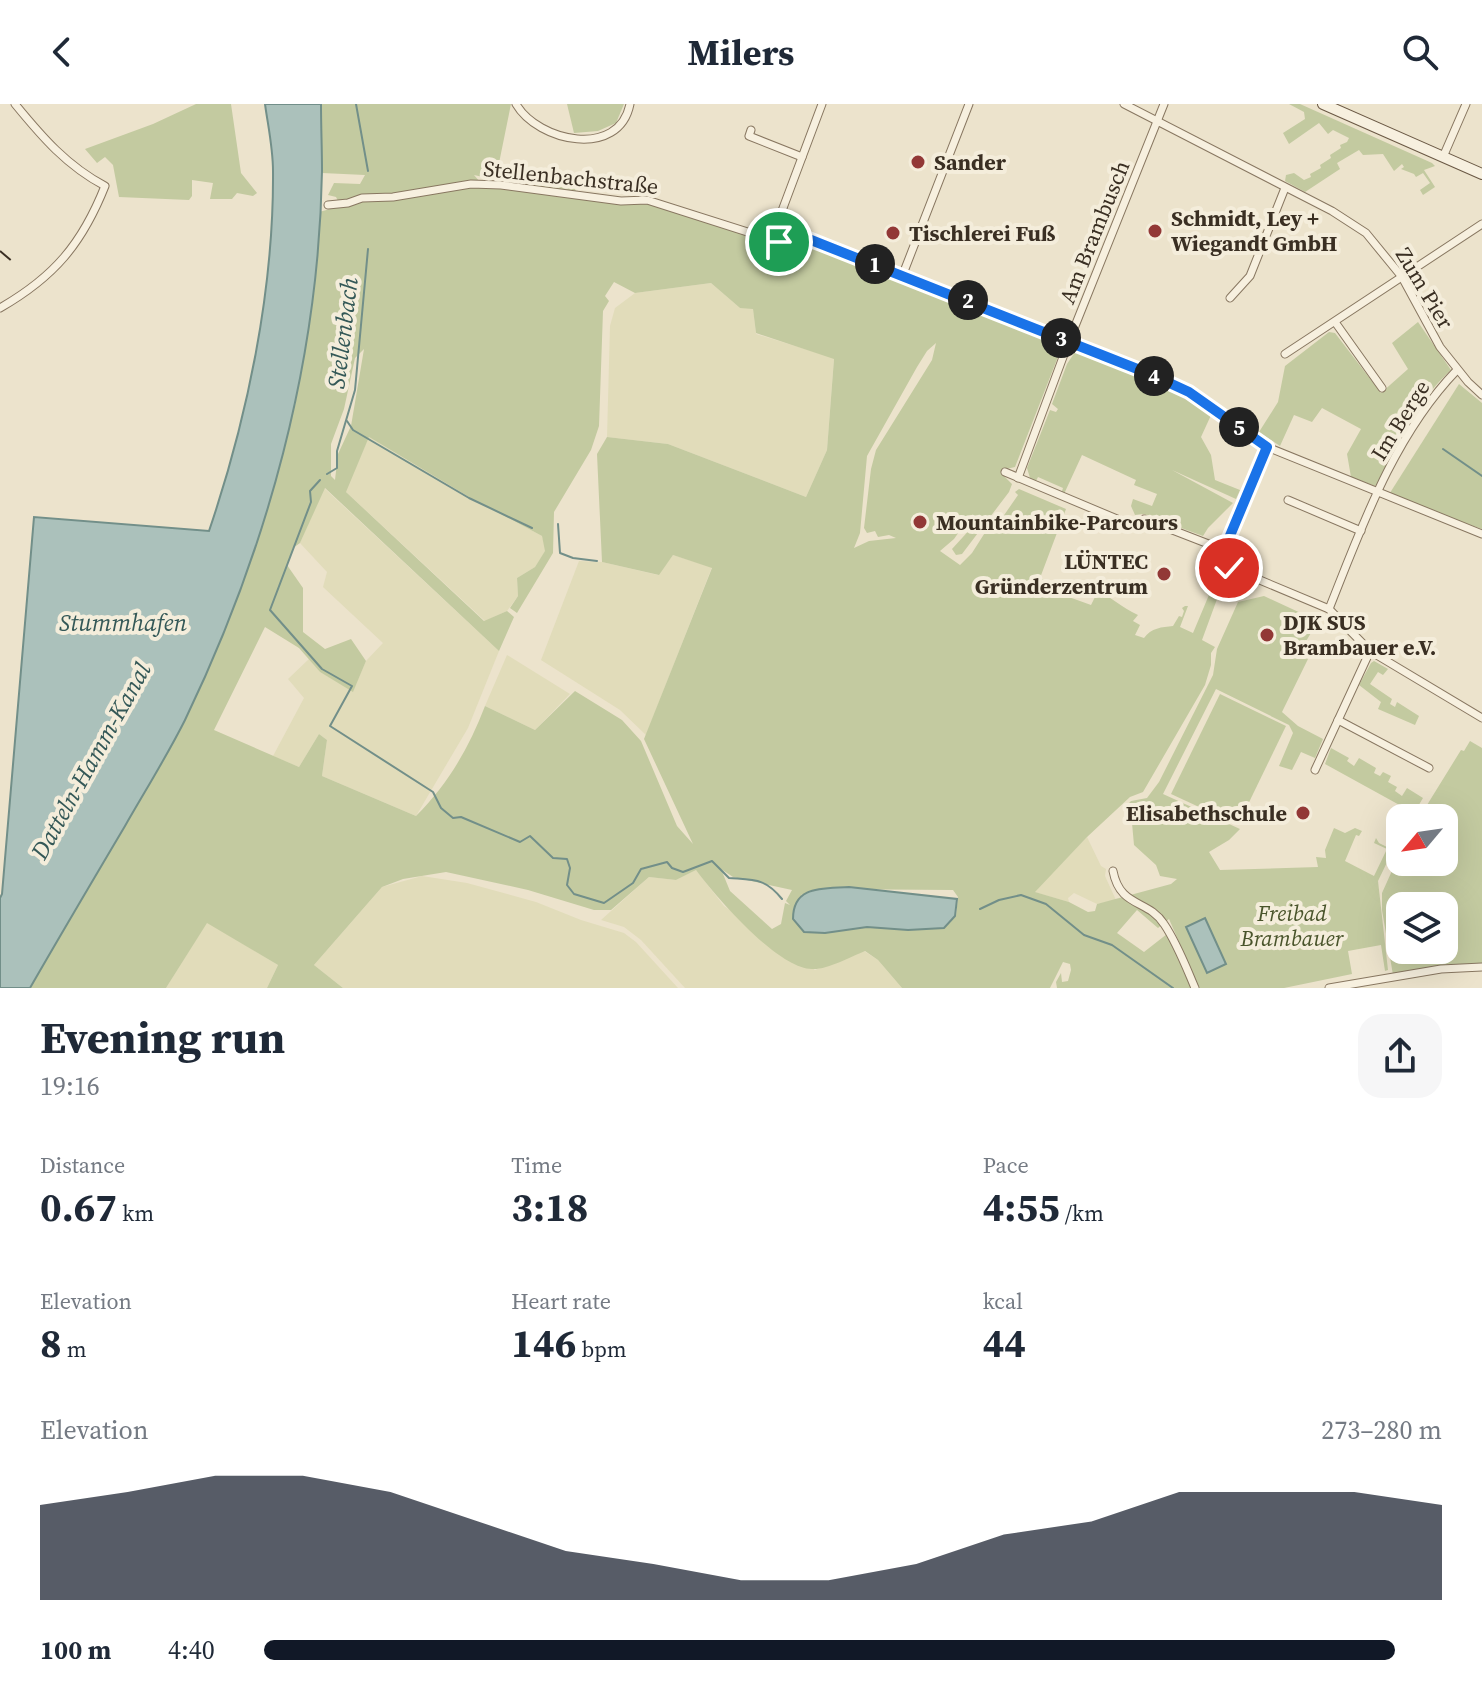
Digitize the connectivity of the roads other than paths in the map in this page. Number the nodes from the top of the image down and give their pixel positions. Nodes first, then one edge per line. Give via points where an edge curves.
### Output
1 (15, 104) edge
2 (516, 104) edge
3 (630, 104) edge
4 (822, 104) edge
5 (969, 104) edge
6 (1124, 104) edge
7 (1164, 104) edge
8 (1323, 104) edge
9 (1466, 104) edge
10 (1157, 122) junction
11 (751, 130) dead end
12 (802, 157) junction
13 (1443, 157) junction
14 (1482, 174) edge
15 (1285, 188) junction
16 (328, 205) dead end
17 (1482, 224) edge
18 (806, 238) junction
19 (903, 274) junction
20 (1402, 277) junction
21 (1230, 298) dead end
22 (0, 308) edge
23 (1335, 322) junction
24 (1069, 341) junction
25 (1285, 354) dead end
26 (1457, 370) junction
27 (1382, 388) dead end
28 (1482, 395) edge
29 (1267, 447) junction
30 (1005, 472) dead end
31 (1018, 478) junction
32 (1377, 493) junction
33 (1288, 500) dead end
34 (1361, 531) junction
35 (1482, 534) edge
36 (1224, 550) junction
37 (1329, 609) junction
38 (1370, 651) junction
39 (1482, 718) edge
40 (1338, 720) junction
41 (1429, 768) dead end
42 (1315, 770) dead end
43 (1113, 871) dead end
44 (1482, 967) edge
45 (1195, 988) edge
46 (1329, 988) edge

1 - 22 street via 59,155 105,186 76,245 46,277
2 - 3 street via 537,127 577,140 610,133 625,119
4 - 12 street, Stellenbachstraße
5 - 19 street
6 - 10 street, Zum Pier
7 - 10 street, Am Brambusch
8 - 13 main road
9 - 13 street
10 - 15 street, Zum Pier
10 - 24 street, Am Brambusch
11 - 12 street via 749,136
12 - 18 street, Stellenbachstraße via 777,224
13 - 14 main road
15 - 20 street, Zum Pier via 1359,228
15 - 21 street via 1250,276
16 - 18 street, Stellenbachstraße via 471,184 501,185 647,200 779,242
17 - 20 street
18 - 19 street, Stellenbachstraße
19 - 24 street, Stellenbachstraße
20 - 23 street
20 - 26 street, Zum Pier via 1431,334
23 - 25 street
23 - 27 street
24 - 29 street, Stellenbachstraße via 1189,392
24 - 31 street, Am Brambusch
26 - 28 street, Zum Pier
26 - 32 street, Im Berge via 1402,444
29 - 32 street, Stellenbachstraße
29 - 36 street
30 - 31 street
31 - 36 street via 1136,527 1144,519
32 - 34 street, Im Berge
32 - 35 street, Stellenbachstraße
33 - 34 street
34 - 37 street, Im Berge
36 - 37 street via 1222,560 1229,568
37 - 38 street
38 - 39 street
38 - 40 street
40 - 41 street
40 - 42 street
43 - 45 street via 1124,897 1165,924
44 - 46 street

